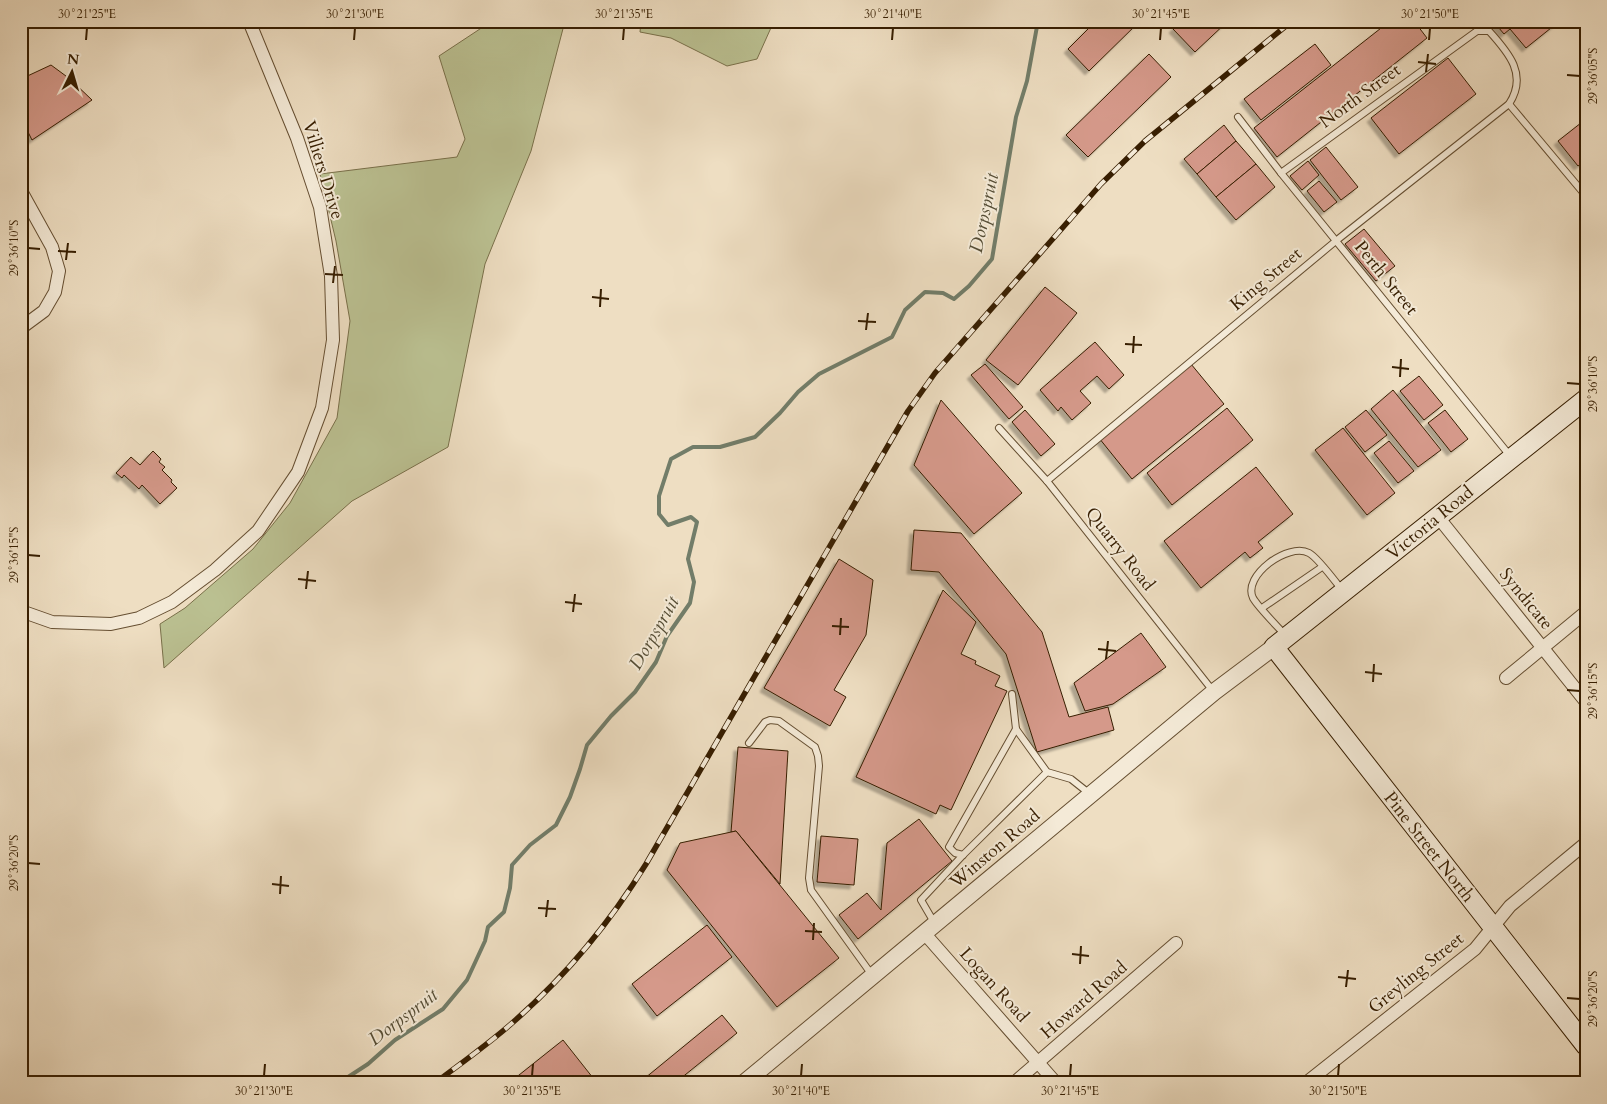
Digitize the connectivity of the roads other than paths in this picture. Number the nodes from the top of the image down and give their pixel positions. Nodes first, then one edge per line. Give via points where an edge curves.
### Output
1 (250, 21) edge
2 (1509, 104) junction
3 (1238, 117) dead end
4 (1281, 172) junction
5 (21, 191) edge
6 (1586, 196) edge
7 (1337, 240) junction
8 (21, 328) edge
9 (1586, 399) edge
10 (999, 428) dead end
11 (1511, 457) junction
12 (1047, 481) junction
13 (1438, 517) junction
14 (1322, 567) junction
15 (1344, 592) junction
16 (1262, 608) junction
17 (21, 611) edge
18 (1586, 612) edge
19 (1280, 642) junction
20 (1542, 647) junction
21 (1506, 678) dead end
22 (1214, 692) junction
23 (1012, 694) dead end
24 (1586, 702) edge
25 (1016, 729) junction
26 (749, 742) dead end
27 (1047, 772) junction
28 (1091, 795) junction
29 (1586, 843) edge
30 (963, 855) junction
31 (1492, 927) junction
32 (930, 929) junction
33 (1176, 943) dead end
34 (873, 976) junction
35 (1586, 1046) edge
36 (1040, 1062) junction
37 (744, 1083) edge
38 (1014, 1083) edge
39 (1056, 1083) edge
40 (1306, 1083) edge

1 - 17 street, Villiers Drive via 297,138 320,207 331,276 333,340 322,408 298,472 258,531 215,570 172,602 139,618 111,624 52,622
2 - 4 lane, North Street via 1515,95 1517,79 1513,60 1489,31 1477,30
2 - 6 lane
2 - 7 lane, King Street
3 - 4 lane, Perth Street
4 - 7 lane, Perth Street
5 - 8 street via 52,247 59,271 55,292 44,311
7 - 11 lane, Perth Street
7 - 12 lane, King Street
9 - 11 main road, Victoria Road
10 - 12 lane, Quarry Road
11 - 13 main road, Victoria Road
12 - 22 lane, Quarry Road
13 - 15 main road, Victoria Road
13 - 20 street, Syndicate
14 - 15 lane
14 - 16 lane
14 - 16 lane via 1310,553 1298,550 1284,552 1256,576 1251,586 1253,597
15 - 19 main road, Victoria Road
16 - 19 lane
18 - 20 street
19 - 22 street, Winston Road
19 - 31 main road, Pine Street North
20 - 21 street
20 - 24 street, Syndicate
22 - 28 street, Winston Road
23 - 25 lane
25 - 27 lane
25 - 30 lane via 949,847
26 - 34 lane via 770,720 779,722 815,747 819,766 809,878 811,890
27 - 28 lane via 1071,779
27 - 30 lane
28 - 32 street, Winston Road
29 - 31 street, Greyling Street via 1510,906
30 - 32 lane via 921,900
31 - 35 main road, Pine Street North
31 - 40 street, Greyling Street via 1475,949
32 - 34 street, Winston Road
32 - 36 street, Logan Road
33 - 36 street, Howard Road
34 - 37 street, Winston Road
36 - 38 street, Howard Road
36 - 39 street, Logan Road

